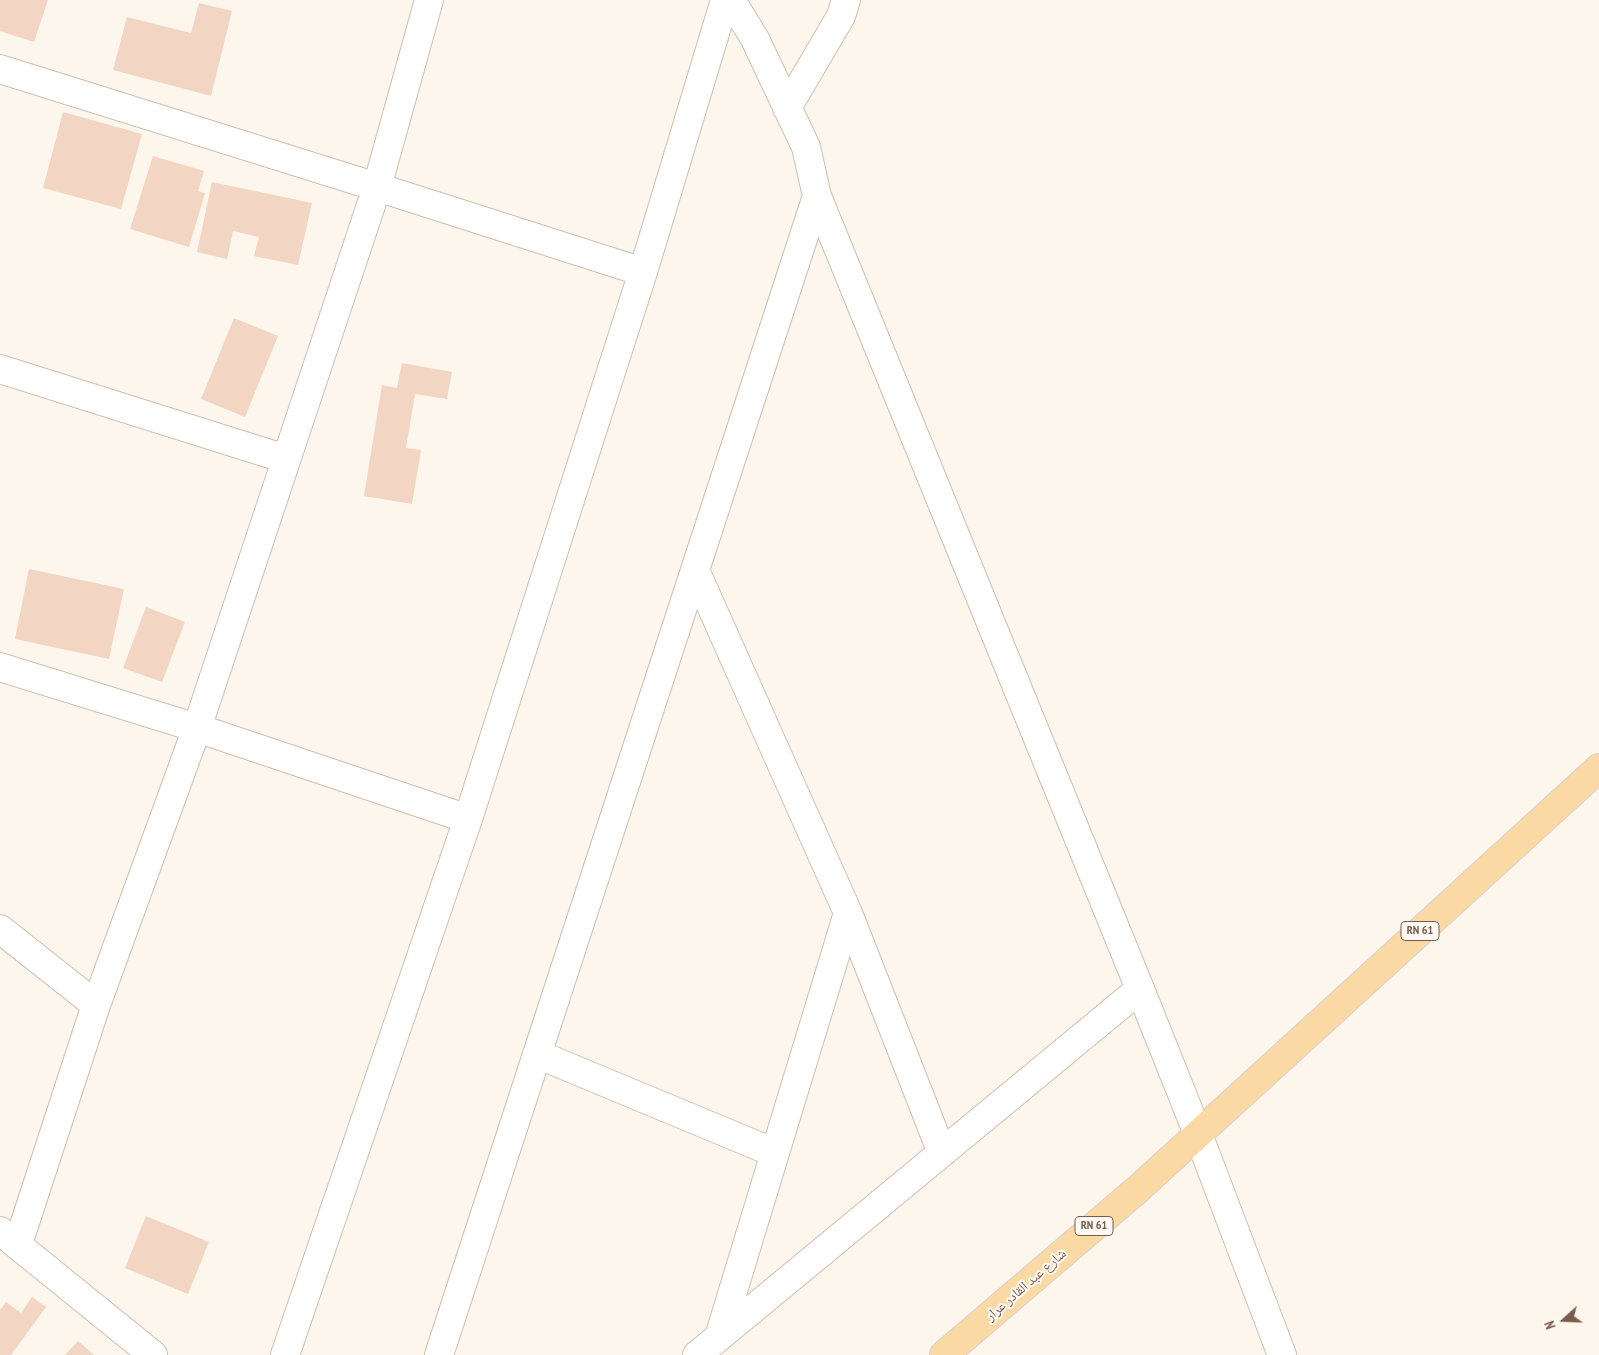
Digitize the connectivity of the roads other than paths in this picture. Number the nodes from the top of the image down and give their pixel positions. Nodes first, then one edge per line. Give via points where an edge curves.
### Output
1 (429, 0) edge
2 (725, 0) edge
3 (731, 0) edge
4 (846, 0) edge
5 (0, 69) edge
6 (787, 108) junction
7 (377, 187) junction
8 (817, 196) junction
9 (643, 272) junction
10 (0, 369) edge
11 (286, 459) junction
12 (695, 570) junction
13 (0, 667) edge
14 (196, 728) junction
15 (1599, 768) edge
16 (468, 819) junction
17 (848, 913) junction
18 (0, 929) edge
19 (1140, 989) junction
20 (96, 1005) junction
21 (537, 1054) junction
22 (1198, 1134) junction
23 (775, 1153) junction
24 (942, 1153) junction
25 (9, 1237) edge
26 (719, 1337) junction
27 (153, 1355) edge
28 (285, 1355) edge
29 (439, 1355) edge
30 (697, 1355) edge
31 (944, 1355) edge
32 (1282, 1355) edge

1 - 7 street
2 - 9 street
3 - 6 street via 755,39
4 - 6 street
5 - 7 street
6 - 8 street via 806,148
7 - 9 street
7 - 11 street
8 - 12 street
8 - 19 street
9 - 16 street
10 - 11 street
11 - 14 street
12 - 17 street
12 - 21 street
13 - 14 street
14 - 16 street
14 - 20 street
15 - 22 main road, شارع عبد القادر عرار / RN 61
16 - 28 street
17 - 23 street
17 - 24 street
18 - 20 street
19 - 22 street
19 - 24 street
20 - 25 street
21 - 23 street
21 - 29 street
22 - 31 main road, شارع عبد القادر عرار / RN 61
22 - 32 street
23 - 26 street
24 - 26 street
25 - 27 street
26 - 30 street

